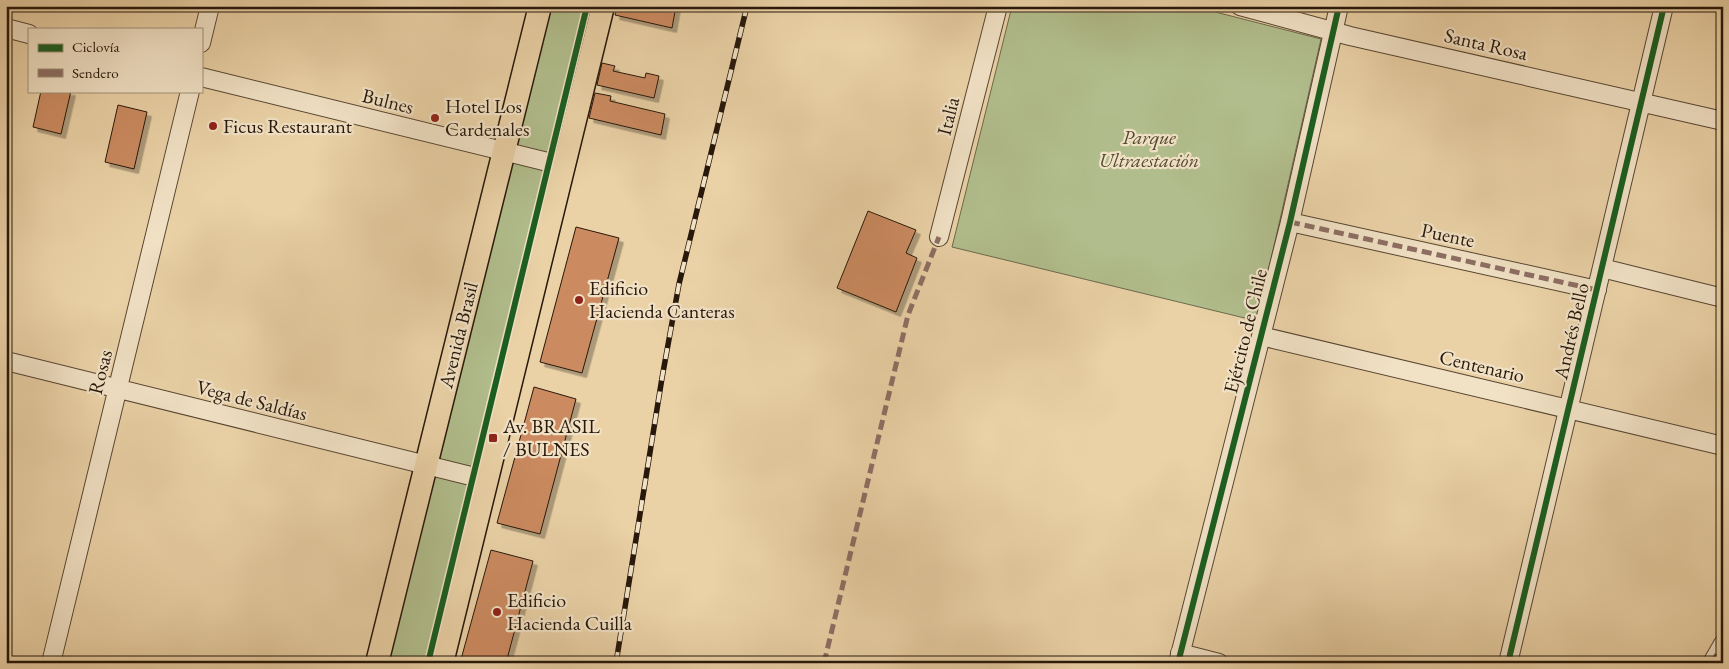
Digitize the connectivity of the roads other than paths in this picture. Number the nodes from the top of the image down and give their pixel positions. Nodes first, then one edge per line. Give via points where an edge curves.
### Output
1 (210, 6) edge
2 (540, 6) edge
3 (603, 6) edge
4 (998, 6) edge
5 (1240, 6) edge
6 (1339, 6) edge
7 (1664, 6) edge
8 (6, 28) edge
9 (1334, 31) junction
10 (28, 34) edge
11 (202, 39) edge
12 (202, 76) edge
13 (190, 92) edge
14 (1642, 101) junction
15 (1723, 121) edge
16 (504, 152) junction
17 (564, 166) junction
18 (1290, 222) junction
19 (939, 237) dead end
20 (1602, 268) junction
21 (1597, 290) junction
22 (1723, 298) edge
23 (1261, 336) junction
24 (6, 361) edge
25 (118, 389) junction
26 (1569, 408) junction
27 (1723, 446) edge
28 (426, 465) junction
29 (487, 480) junction
30 (1723, 644) edge
31 (1179, 658) edge
32 (51, 663) edge
33 (377, 663) edge
34 (442, 663) edge
35 (1219, 663) edge
36 (1508, 663) edge
37 (1712, 663) edge

1 - 11 street
2 - 16 main road, Avenida Brasil
3 - 17 main road
4 - 19 street, Italia
5 - 9 street, Santa Rosa
6 - 9 street, Ejército de Chile
7 - 14 street, Andrés Bello
8 - 10 street
9 - 14 street, Santa Rosa
9 - 18 street, Ejército de Chile
12 - 16 street, Bulnes
13 - 25 street, Rosas
14 - 15 street, Santa Rosa
14 - 20 street, Andrés Bello
16 - 17 street, Bulnes
16 - 28 main road, Avenida Brasil
17 - 29 main road
18 - 21 street, Puente
18 - 23 street, Ejército de Chile
20 - 21 street, Andrés Bello
20 - 22 street
21 - 26 street, Andrés Bello
23 - 26 street, Centenario
23 - 31 street, Ejército de Chile
24 - 25 street, Vega de Saldías
25 - 28 street, Vega de Saldías
25 - 32 street, Rosas
26 - 27 street, Centenario
26 - 36 street, Andrés Bello
28 - 29 street, Vega de Saldías
28 - 33 main road, Avenida Brasil
29 - 34 main road
30 - 37 street
31 - 35 street

